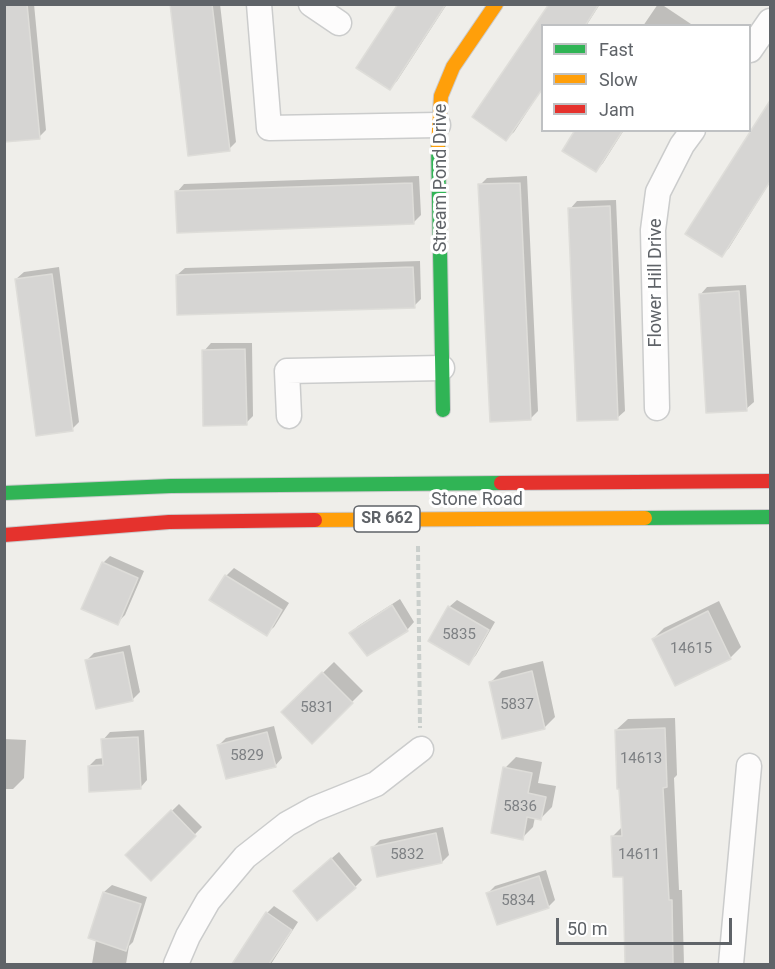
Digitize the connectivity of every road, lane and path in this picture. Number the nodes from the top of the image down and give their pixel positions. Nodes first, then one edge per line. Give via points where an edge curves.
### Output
1 (259, 4) edge
2 (311, 4) edge
3 (496, 4) edge
4 (771, 21) edge
5 (339, 23) dead end
6 (751, 49) edge
7 (438, 125) junction
8 (692, 132) edge
9 (442, 368) junction
10 (657, 408) dead end
11 (443, 410) dead end
12 (288, 416) dead end
13 (771, 481) edge
14 (4, 493) edge
15 (771, 518) edge
16 (417, 519) junction
17 (4, 535) edge
18 (421, 749) joint
19 (750, 765) dead end
20 (176, 964) edge
21 (731, 964) edge

1 - 7 street via 269,128
2 - 5 street
3 - 7 main road, Stream Pond Drive via 453,67 441,96
4 - 6 street
7 - 9 main road, Stream Pond Drive
8 - 10 street, Flower Hill Drive via 658,192 653,230
9 - 11 main road, Stream Pond Drive
9 - 12 street via 287,371
13 - 14 main road, Stone Road / SR 662 via 171,486
15 - 16 main road, Stone Road / SR 662
16 - 17 main road, Stone Road / SR 662 via 169,522
16 - 18 path
18 - 20 street via 376,784 286,824 245,856 208,901
19 - 21 street

